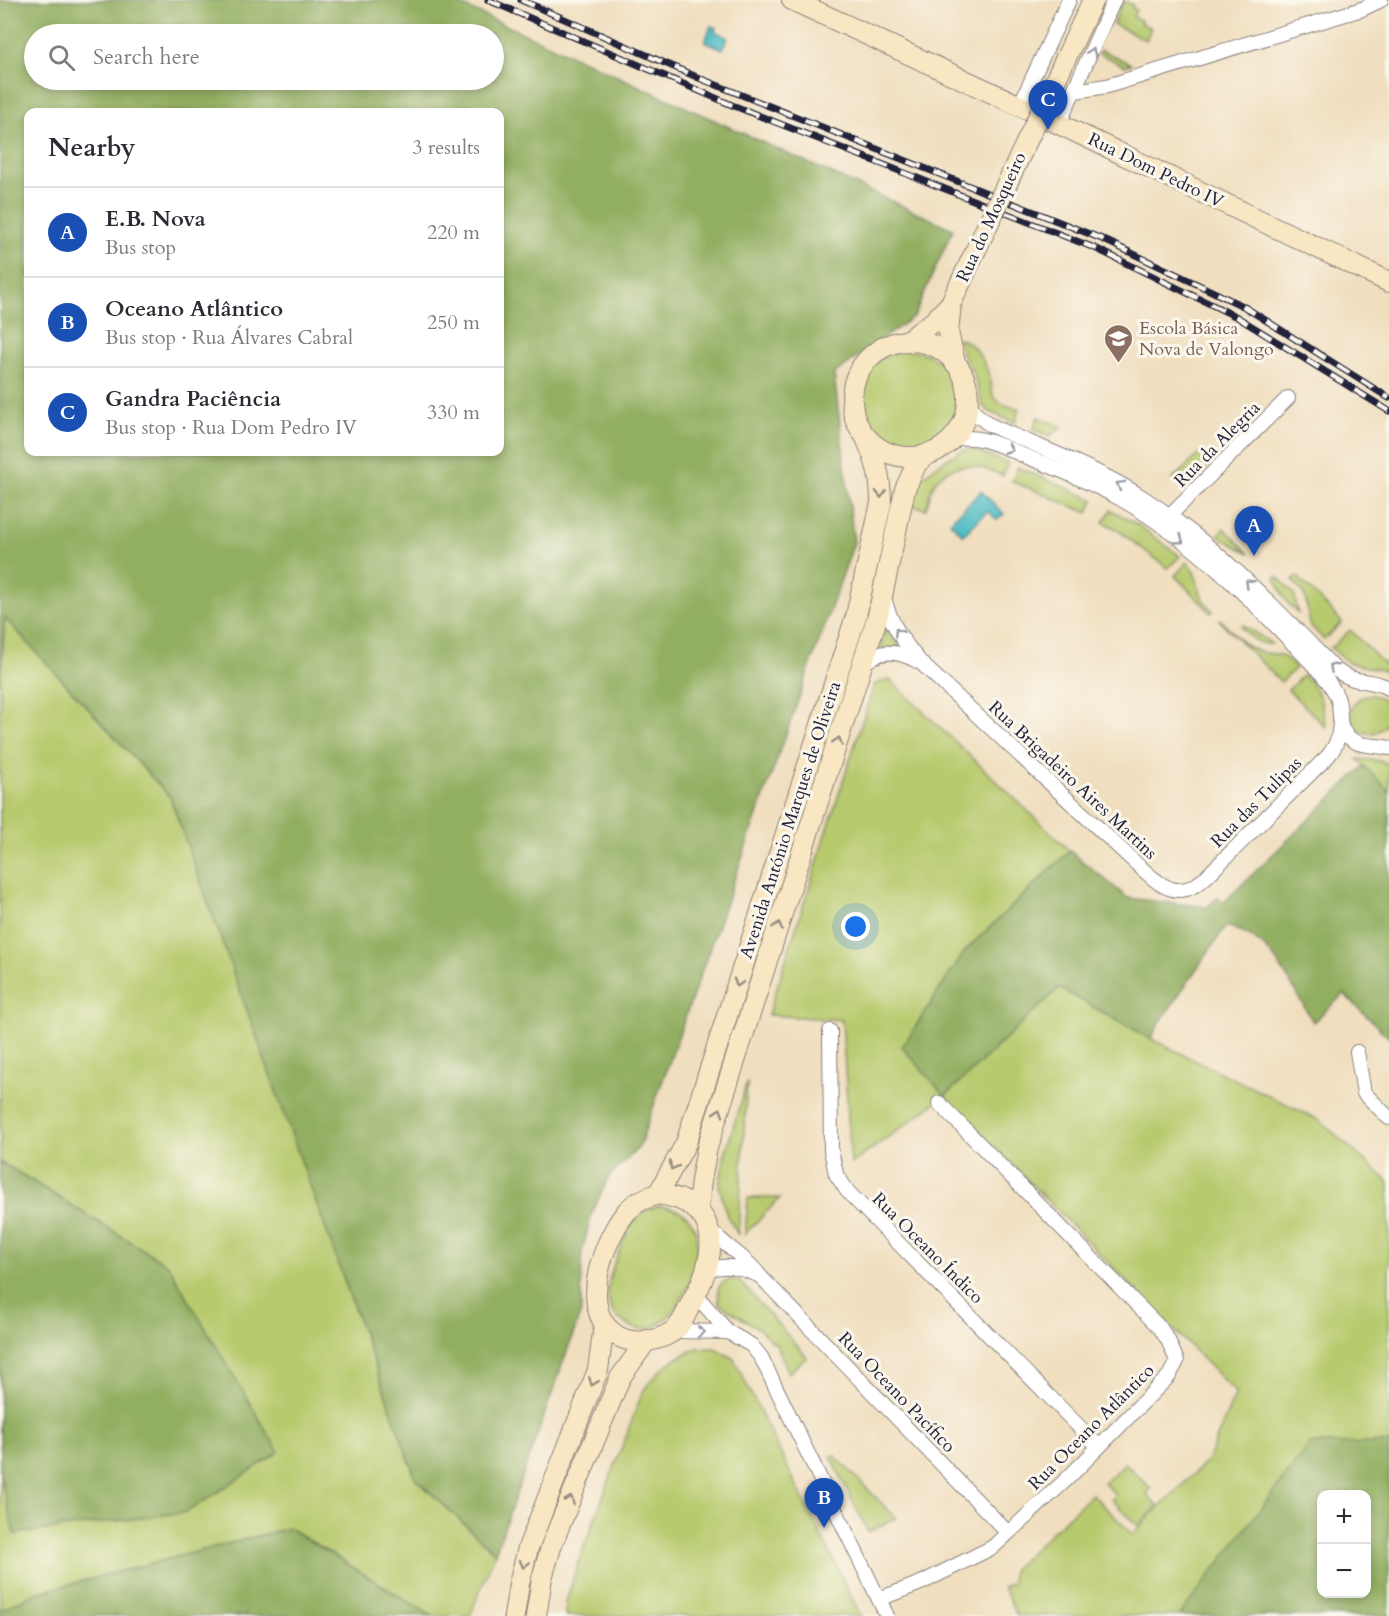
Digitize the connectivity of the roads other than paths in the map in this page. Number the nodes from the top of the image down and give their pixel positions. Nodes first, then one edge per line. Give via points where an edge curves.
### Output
1 (792, 0) edge
2 (1069, 0) edge
3 (1093, 0) edge
4 (1114, 0) edge
5 (1381, 0) edge
6 (1075, 91) junction
7 (1019, 107) junction
8 (1059, 124) junction
9 (1389, 282) edge
10 (951, 303) junction
11 (908, 341) junction
12 (955, 363) junction
13 (1288, 398) dead end
14 (968, 404) junction
15 (866, 438) junction
16 (953, 439) junction
17 (929, 453) junction
18 (1170, 515) junction
19 (883, 595) junction
20 (852, 628) junction
21 (874, 650) junction
22 (921, 663) junction
23 (1369, 682) junction
24 (1389, 688) edge
25 (1339, 707) junction
26 (1340, 723) junction
27 (1389, 739) edge
28 (1376, 746) edge
29 (1329, 755) junction
30 (1209, 874) joint
31 (830, 1031) dead end
32 (1358, 1052) dead end
33 (939, 1103) dead end
34 (1389, 1118) edge
35 (658, 1194) junction
36 (698, 1210) junction
37 (709, 1228) junction
38 (706, 1270) junction
39 (760, 1276) junction
40 (696, 1295) junction
41 (604, 1325) junction
42 (673, 1331) junction
43 (728, 1332) junction
44 (647, 1340) junction
45 (1099, 1447) junction
46 (1008, 1533) junction
47 (879, 1599) junction
48 (514, 1616) edge
49 (536, 1616) edge
50 (887, 1616) edge

1 - 7 main road, Rua Dom Pedro IV
2 - 7 street
3 - 10 main road, Rua do Mosqueiro, bridge
6 -> 4 street
5 - 6 street via 1118,83
6 - 8 street
7 - 8 main road, Rua Dom Pedro IV
8 - 9 main road, Rua Dom Pedro IV
10 - 11 main road, Rua do Mosqueiro
10 - 12 main road, Rua do Mosqueiro via 948,332
11 - 12 main road via 931,344
11 - 15 main road via 875,351 861,365 853,383 851,403 855,422
12 - 14 main road via 967,386
13 - 18 street, Rua da Alegria
14 - 16 main road
18 -> 14 street via 1107,478 990,425
15 - 17 main road via 881,450 900,457
15 -> 20 main road, Avenida António Marques de Oliveira via 878,466 881,503
16 - 17 main road
16 -> 25 street via 979,438 1034,459 1091,484 1150,518 1198,554 1250,602 1321,673
17 - 19 main road, Avenida António Marques de Oliveira via 917,463 905,489
23 -> 18 street via 1354,680 1336,670 1220,554
19 - 21 main road, Avenida António Marques de Oliveira
22 -> 19 street, Rua Brigadeiro Aires Martins via 893,625
20 - 21 street
20 -> 35 main road, Avenida António Marques de Oliveira via 686,1143
21 - 22 street, Rua Brigadeiro Aires Martins via 909,656
36 -> 21 main road, Avenida António Marques de Oliveira via 707,1148 860,670
22 - 30 street, Rua Brigadeiro Aires Martins via 1159,885 1190,889
23 - 24 street
23 - 25 street via 1350,690
25 - 26 street
26 - 28 street via 1354,741
26 - 29 street via 1339,736
27 - 28 street
28 - 29 street via 1350,747
29 - 30 street, Rua das Tulipas
31 - 45 street, Rua Oceano Índico via 831,1150 836,1174 848,1192
32 - 34 street via 1364,1093
33 - 45 street, Rua Oceano Atlântico via 1168,1340 1176,1361 1169,1376
35 - 36 main road via 686,1200
35 - 41 main road via 628,1211 604,1255 596,1279 595,1299
36 - 37 main road
37 - 38 main road via 711,1246
37 - 39 street, Rua Oceano Pacífico
38 - 39 street, Rua Oceano Pacífico via 728,1266
38 - 40 main road
39 - 46 street, Rua Oceano Pacífico
40 - 42 main road
40 - 43 street
41 - 44 main road via 622,1339
41 -> 48 main road via 597,1370 528,1548
42 -> 43 street
42 - 44 main road
43 - 47 street via 751,1345 770,1372
49 -> 44 main road via 552,1544 620,1378
45 - 46 street, Rua Oceano Atlântico
46 - 47 street, Rua Oceano Atlântico via 993,1547
47 - 50 street

